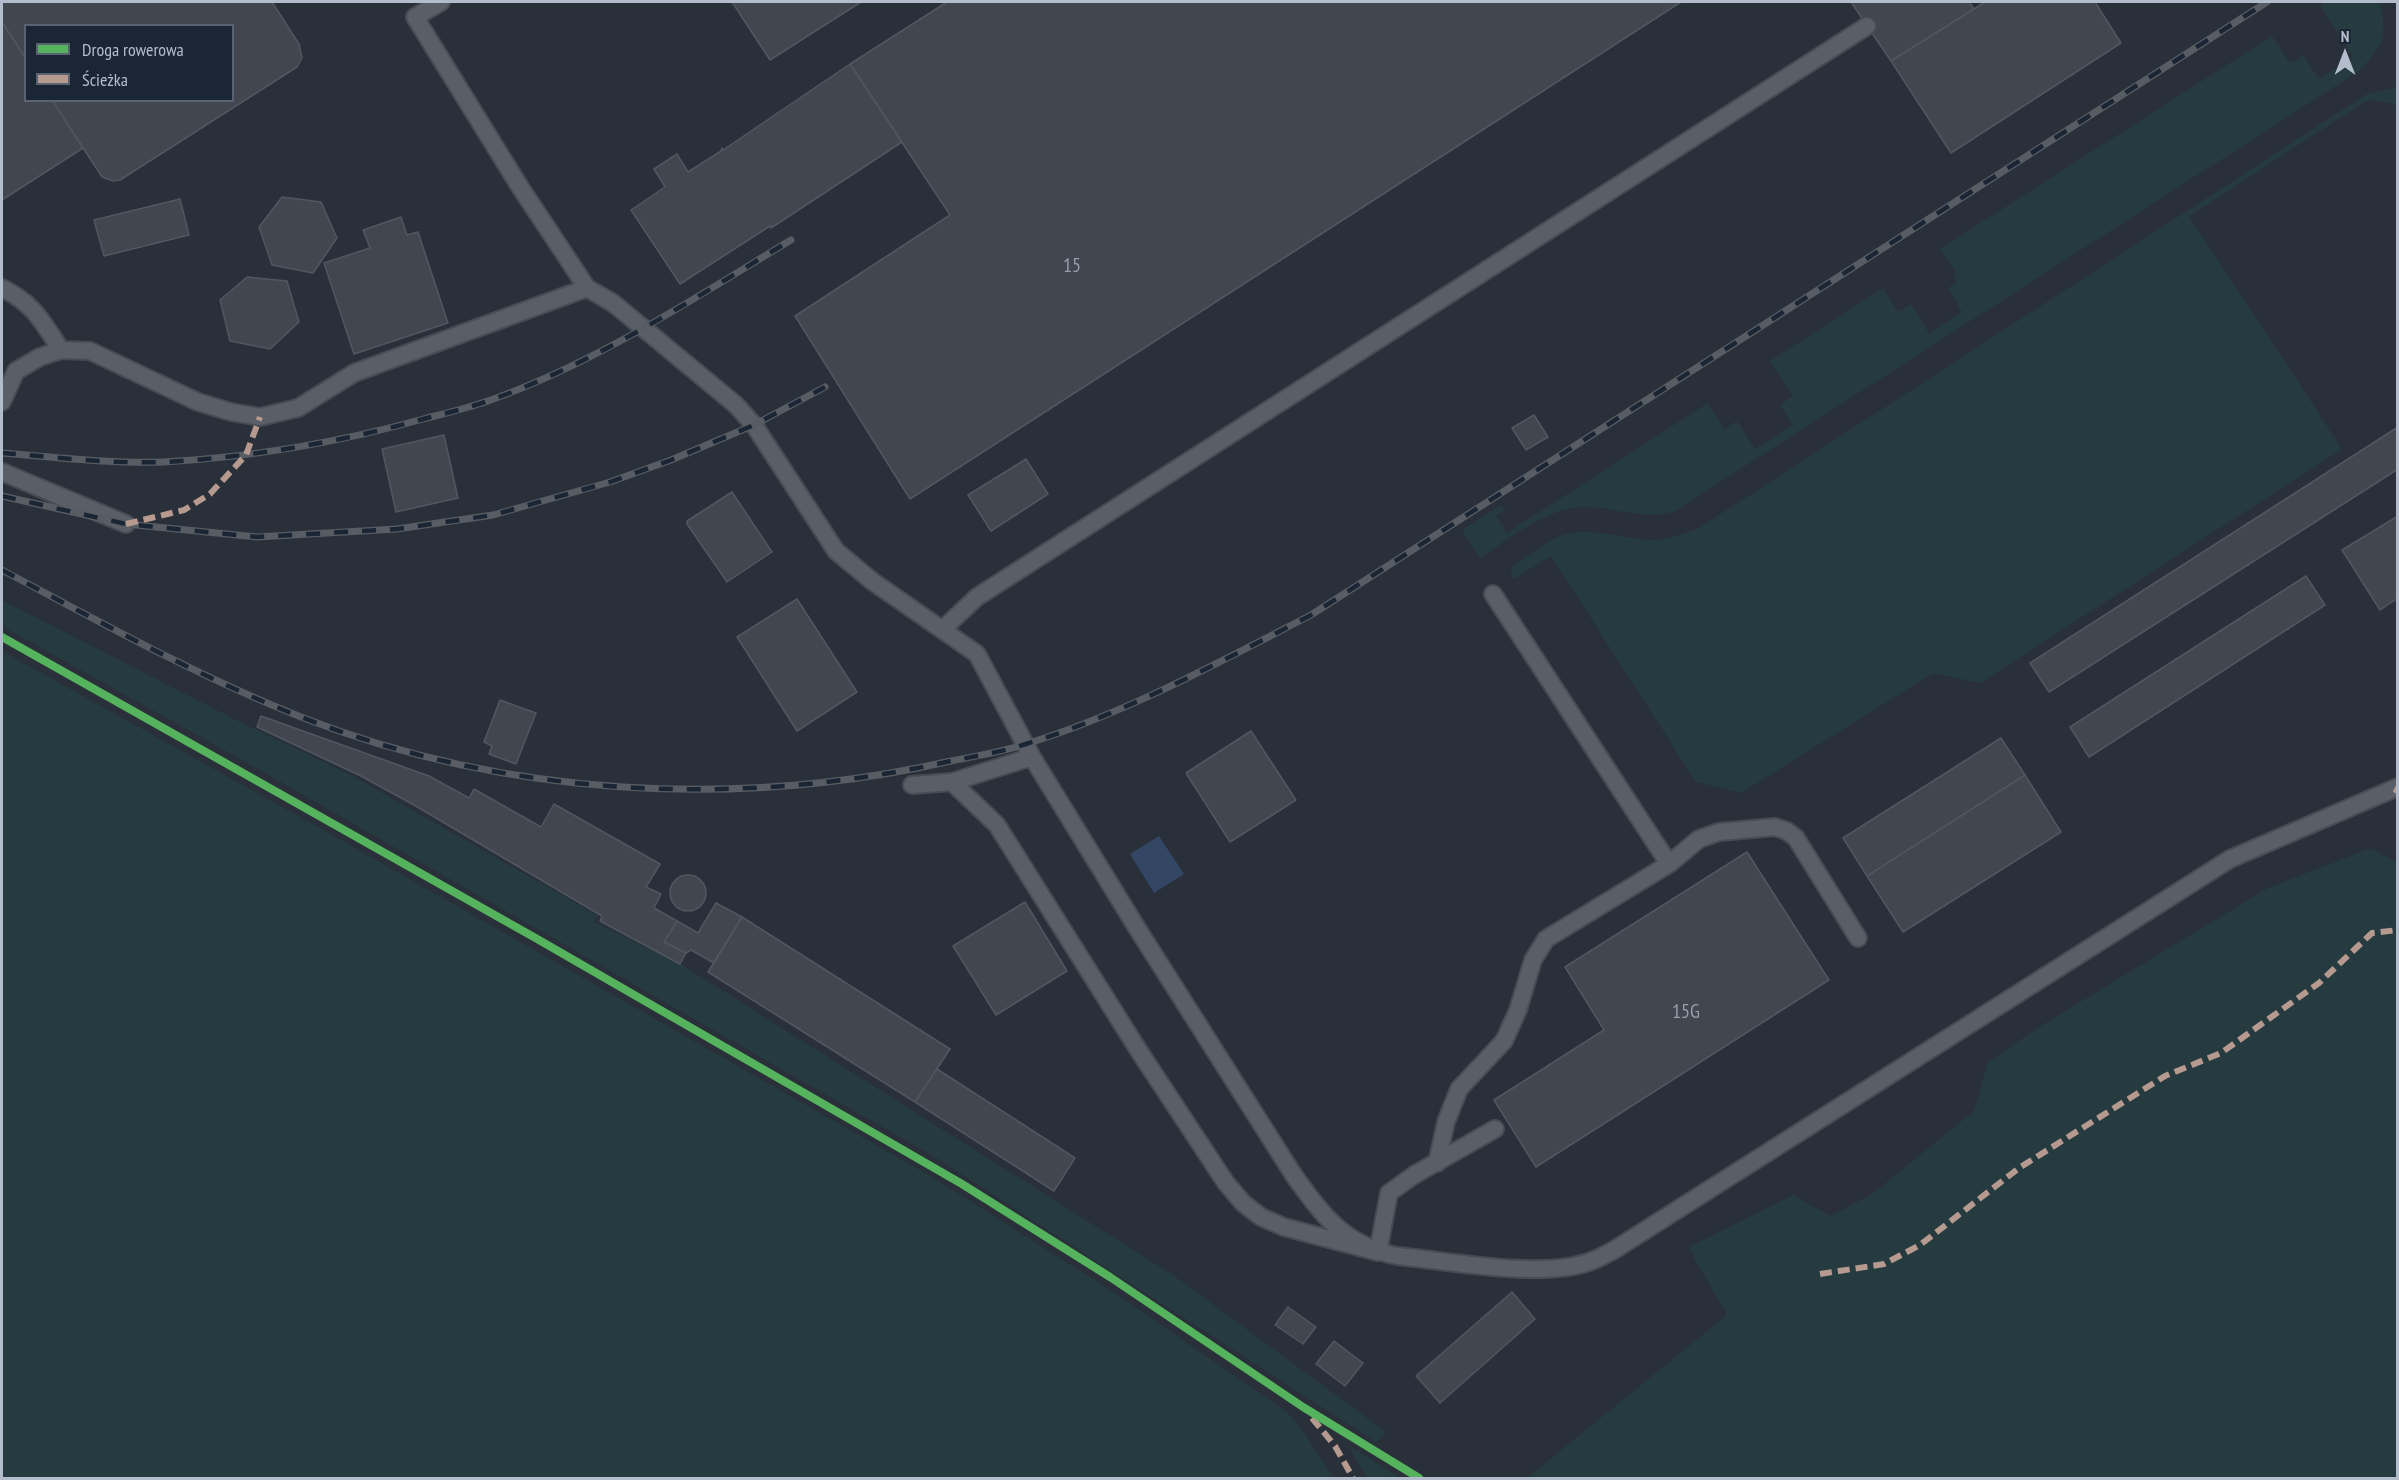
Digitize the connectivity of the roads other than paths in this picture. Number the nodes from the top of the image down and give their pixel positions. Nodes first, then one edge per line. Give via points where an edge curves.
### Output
1 (441, 2) edge
2 (1867, 26) dead end
3 (2, 288) edge
4 (587, 288) junction
5 (61, 350) junction
6 (2, 402) edge
7 (2, 472) edge
8 (126, 524) dead end
9 (1493, 594) dead end
10 (943, 629) junction
11 (1032, 757) junction
12 (952, 782) junction
13 (912, 785) dead end
14 (2397, 787) edge
15 (1669, 864) junction
16 (1858, 938) dead end
17 (1495, 1129) dead end
18 (1437, 1163) junction
19 (1378, 1252) junction

1 - 4 lane via 415,18
2 - 10 lane via 977,597
3 - 5 lane via 36,311
4 - 5 lane via 354,373 298,408 260,417 198,402 90,351
4 - 10 lane via 613,303 736,405 754,425 836,551 872,581
5 - 6 lane via 16,371
7 - 8 lane
9 - 15 lane
10 - 11 lane via 977,654
11 - 12 lane
11 - 19 lane via 1293,1174 1321,1213 1345,1235
12 - 13 lane
12 - 19 lane via 997,825 1139,1051 1243,1203 1284,1227
14 - 19 lane via 2230,859 1589,1263 1530,1270
15 - 16 lane via 1699,839 1719,832 1775,827 1787,831 1796,838
15 - 18 lane via 1546,939 1533,960 1504,1041 1459,1089 1446,1122
17 - 18 lane
18 - 19 lane via 1389,1193

